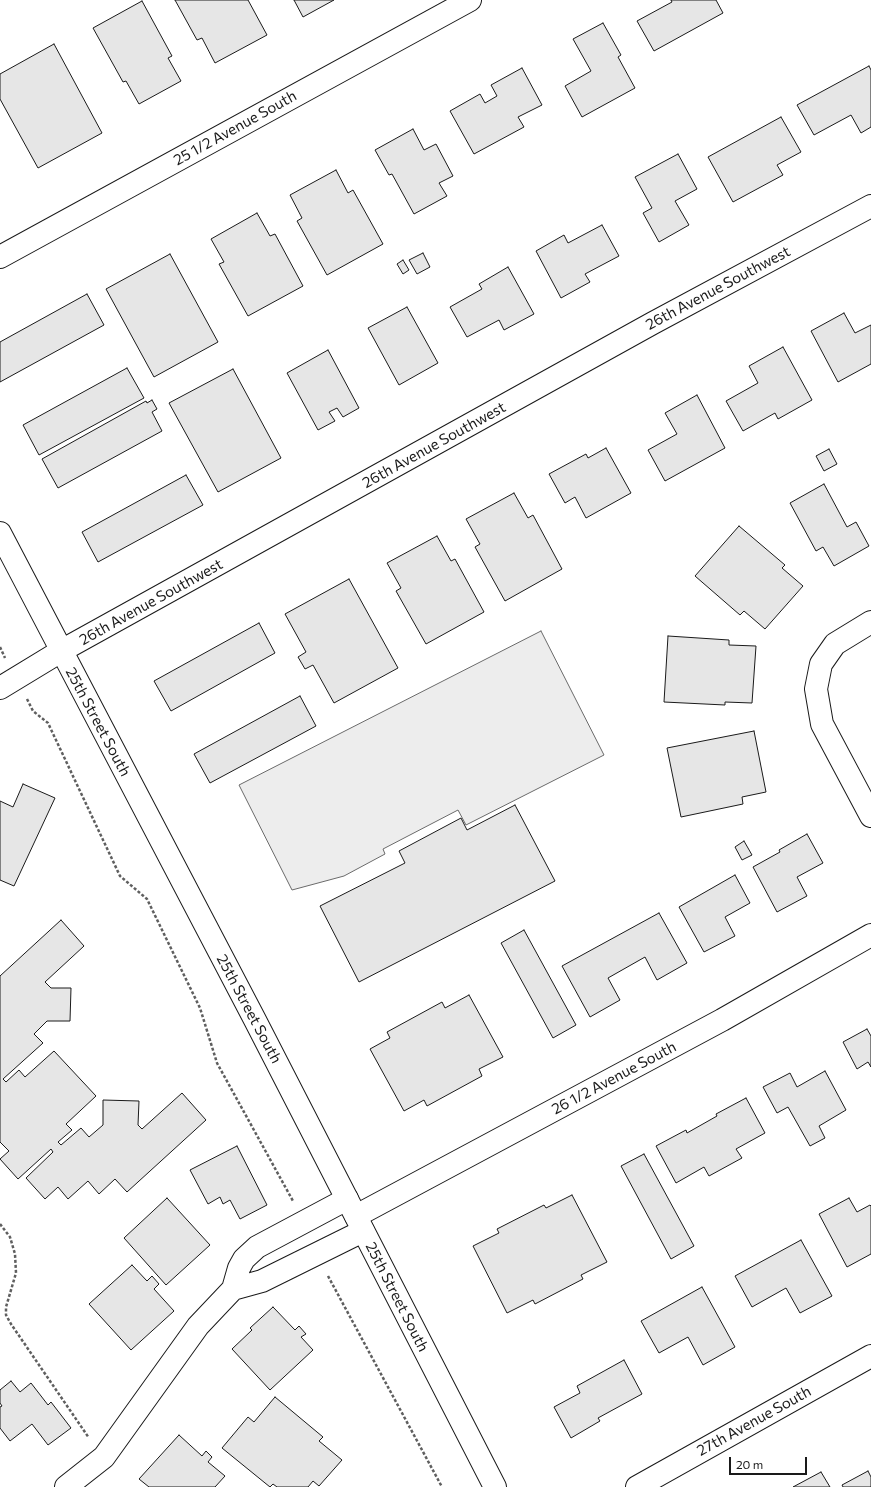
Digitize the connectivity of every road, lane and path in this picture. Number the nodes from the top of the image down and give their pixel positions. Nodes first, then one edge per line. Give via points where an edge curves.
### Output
1 (470, 0) edge
2 (871, 206) edge
3 (0, 256) edge
4 (0, 532) edge
5 (871, 622) edge
6 (0, 647) edge
7 (61, 651) junction
8 (8, 684) edge
9 (871, 816) edge
10 (871, 935) edge
11 (355, 1216) junction
12 (303, 1222) junction
13 (0, 1224) edge
14 (316, 1253) junction
15 (233, 1289) junction
16 (871, 1356) edge
17 (104, 1457) junction
18 (66, 1487) edge
19 (442, 1487) edge
20 (495, 1487) edge
21 (637, 1487) edge

1 - 3 street, 25 1/2 Avenue South
2 - 7 street, 26th Avenue Southwest via 653,323
4 - 7 street, 25th Street South
5 - 9 street via 835,644 821,664 816,689 822,724
6 - 8 path
7 - 8 street, 26th Avenue Southwest
7 - 11 street, 25th Street South
8 - 12 path via 48,723 120,876 147,899 200,1008 217,1063
10 - 11 street, 26 1/2 Avenue South via 722,1020
11 - 12 street
11 - 14 street
11 - 20 street, 25th Street South
12 - 15 street via 257,1247 244,1259
13 - 17 path via 10,1237 16,1273 6,1315 88,1438
14 - 15 street via 262,1281
14 - 19 path
15 - 17 street via 198,1326
16 - 21 street, 27th Avenue South
17 - 18 street

